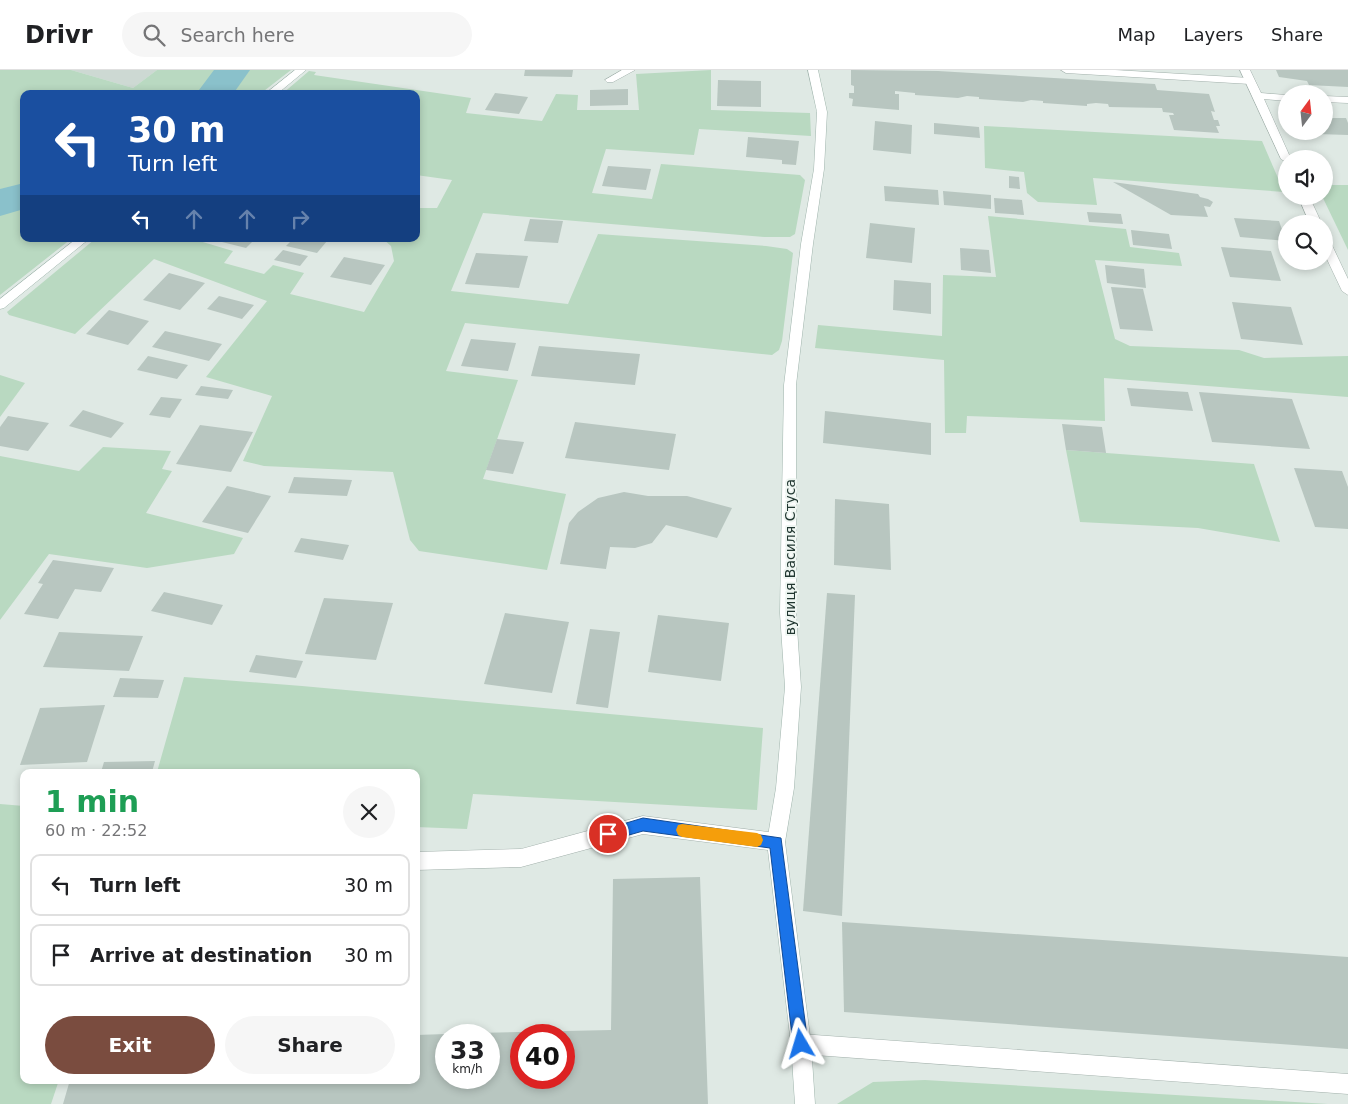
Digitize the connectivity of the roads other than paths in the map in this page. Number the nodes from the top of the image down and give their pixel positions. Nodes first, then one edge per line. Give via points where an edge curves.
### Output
1 (301, 70) edge
2 (630, 70) edge
3 (813, 70) edge
4 (1066, 70) edge
5 (1245, 70) edge
6 (610, 80) dead end
7 (1250, 81) junction
8 (275, 90) edge
9 (1258, 96) junction
10 (1278, 97) edge
11 (1333, 99) edge
12 (1348, 100) edge
13 (1282, 150) edge
14 (79, 242) edge
15 (1333, 258) edge
16 (1345, 280) edge
17 (1348, 292) edge
18 (0, 305) edge
19 (776, 842) junction
20 (420, 861) edge
21 (801, 1044) junction
22 (1348, 1084) edge
23 (805, 1104) edge

1 - 8 street
2 - 6 street
3 - 19 street, вулиця Василя Стуса via 822,112 819,169 790,385 788,613 793,687 785,788
4 - 7 street
5 - 7 street
7 - 9 street
9 - 10 street
9 - 13 street
11 - 12 street
14 - 18 street
15 - 16 street
16 - 17 street
19 - 20 street via 643,825 521,858
19 - 21 street, вулиця Василя Стуса
21 - 22 street
21 - 23 street, вулиця Василя Стуса

